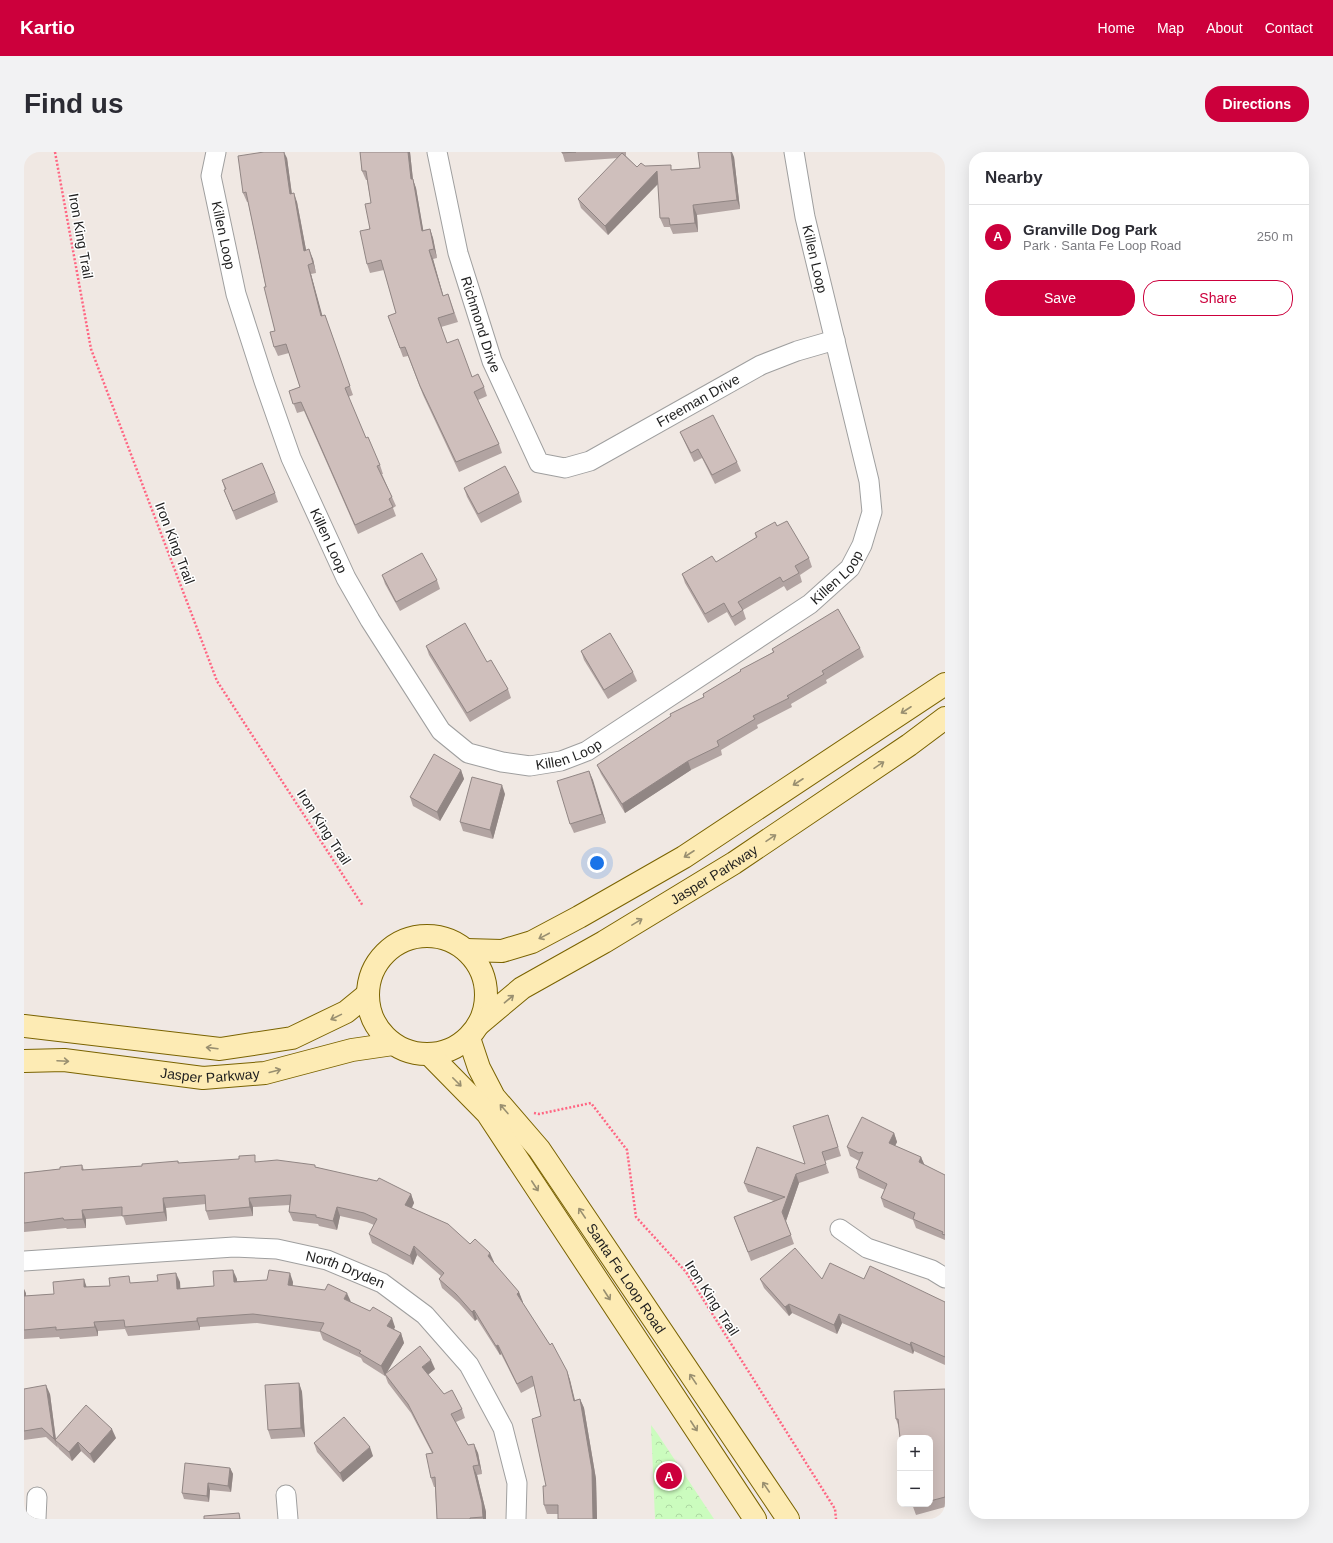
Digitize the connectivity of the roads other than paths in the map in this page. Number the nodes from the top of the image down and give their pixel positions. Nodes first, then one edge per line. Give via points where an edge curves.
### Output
1 (216, 152) edge
2 (437, 152) edge
3 (794, 152) edge
4 (835, 340) junction
5 (565, 468) joint
6 (945, 684) edge
7 (945, 718) edge
8 (466, 950) junction
9 (368, 994) junction
10 (24, 1026) edge
11 (474, 1031) junction
12 (393, 1044) junction
13 (430, 1055) junction
14 (24, 1061) edge
15 (840, 1229) dead end
16 (24, 1261) edge
17 (945, 1278) edge
18 (286, 1495) dead end
19 (37, 1497) dead end
20 (36, 1519) edge
21 (288, 1519) edge
22 (516, 1519) edge
23 (755, 1519) edge
24 (788, 1519) edge

1 - 4 street, Killen Loop via 211,176 236,294 291,458 346,578 370,620 441,731 468,753 530,766 561,761 587,751 810,604 850,568 862,545 872,512 869,481
2 - 5 street, Richmond Drive via 458,253 492,361 539,463
3 - 4 street, Killen Loop via 805,217
4 - 5 street, Freeman Drive via 761,365 590,461
6 -> 8 main road via 684,857 579,917 532,942 510,949
11 -> 7 main road, Jasper Parkway via 522,988 604,942 734,863
8 - 9 main road via 450,940 431,936 412,938 394,945 380,959 371,976
8 - 11 main road via 479,966 486,985 486,1005
9 -> 10 main road, Jasper Parkway via 346,1012 292,1038 220,1049
9 - 12 main road via 371,1014 379,1031
11 - 13 main road via 458,1047
24 -> 11 main road, Santa Fe Loop Road via 539,1149 494,1097 479,1068
12 - 13 main road via 410,1052
14 -> 12 main road, Jasper Parkway via 64,1060 203,1078 265,1073 352,1050
13 -> 23 main road, Santa Fe Loop Road via 486,1113
15 - 17 street via 867,1248 932,1270
16 - 22 street, North Dryden via 234,1247 277,1249 327,1260 382,1283 425,1315 469,1365 503,1428 517,1483
18 - 21 street
19 - 20 street

